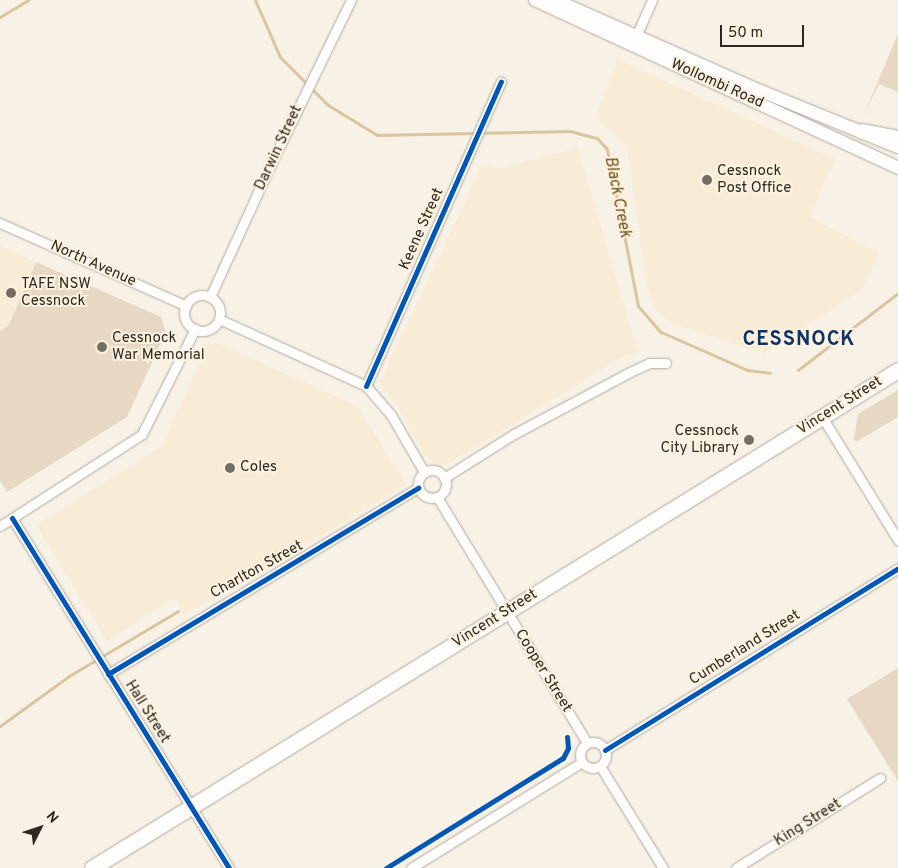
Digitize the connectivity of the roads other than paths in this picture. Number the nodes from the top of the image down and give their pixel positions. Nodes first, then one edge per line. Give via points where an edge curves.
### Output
1 (351, 0) edge
2 (535, 0) edge
3 (555, 0) edge
4 (652, 0) edge
5 (607, 33) junction
6 (637, 34) junction
7 (657, 56) junction
8 (500, 82) dead end
9 (862, 131) junction
10 (898, 138) edge
11 (898, 147) edge
12 (898, 168) edge
13 (0, 223) edge
14 (210, 298) junction
15 (186, 306) junction
16 (219, 320) junction
17 (195, 329) junction
18 (666, 362) dead end
19 (898, 370) edge
20 (366, 386) junction
21 (822, 417) junction
22 (424, 472) junction
23 (444, 478) junction
24 (418, 488) junction
25 (437, 497) junction
26 (12, 518) junction
27 (0, 526) edge
28 (898, 540) edge
29 (898, 568) edge
30 (507, 612) junction
31 (108, 674) junction
32 (588, 743) junction
33 (604, 750) junction
34 (582, 762) junction
35 (600, 766) junction
36 (880, 778) dead end
37 (192, 807) junction
38 (92, 868) edge
39 (229, 868) edge
40 (411, 868) edge
41 (663, 868) edge
42 (736, 868) edge

1 - 14 street, Darwin Street
2 - 5 main road, Wollombi Road
3 - 6 main road, Wollombi Road
4 - 6 street
5 - 6 main road
5 - 7 main road, Wollombi Road
6 - 7 main road
6 - 9 main road, Wollombi Road via 751,87
7 - 12 main road, Wollombi Road
8 - 20 street, Keene Street
9 - 10 main road
9 - 11 main road, Wollombi Road
13 - 15 street, North Avenue
14 - 15 street via 197,296
14 - 16 street via 219,307
15 - 17 street via 186,319
16 - 17 street via 211,328
16 - 20 street
17 - 26 street via 142,434
18 - 23 street via 649,363 630,372 514,434
19 - 21 main road, Vincent Street
20 - 22 street via 391,415
21 - 28 street
21 - 30 main road, Vincent Street
22 - 23 street via 435,471
22 - 24 street
23 - 25 street via 445,489
24 - 25 street via 425,497
24 - 31 street, Charlton Street
25 - 30 street, Cooper Street
26 - 27 street
26 - 31 street, Hall Street
29 - 33 street, Cumberland Street
30 - 32 street, Cooper Street
30 - 37 main road, Vincent Street
31 - 37 street, Hall Street
32 - 33 street via 597,743
32 - 34 street via 580,750
33 - 35 street via 606,758
34 - 35 street via 590,768
34 - 40 street
35 - 41 street
36 - 42 street, King Street
37 - 38 main road, Vincent Street
37 - 39 street, Hall Street

